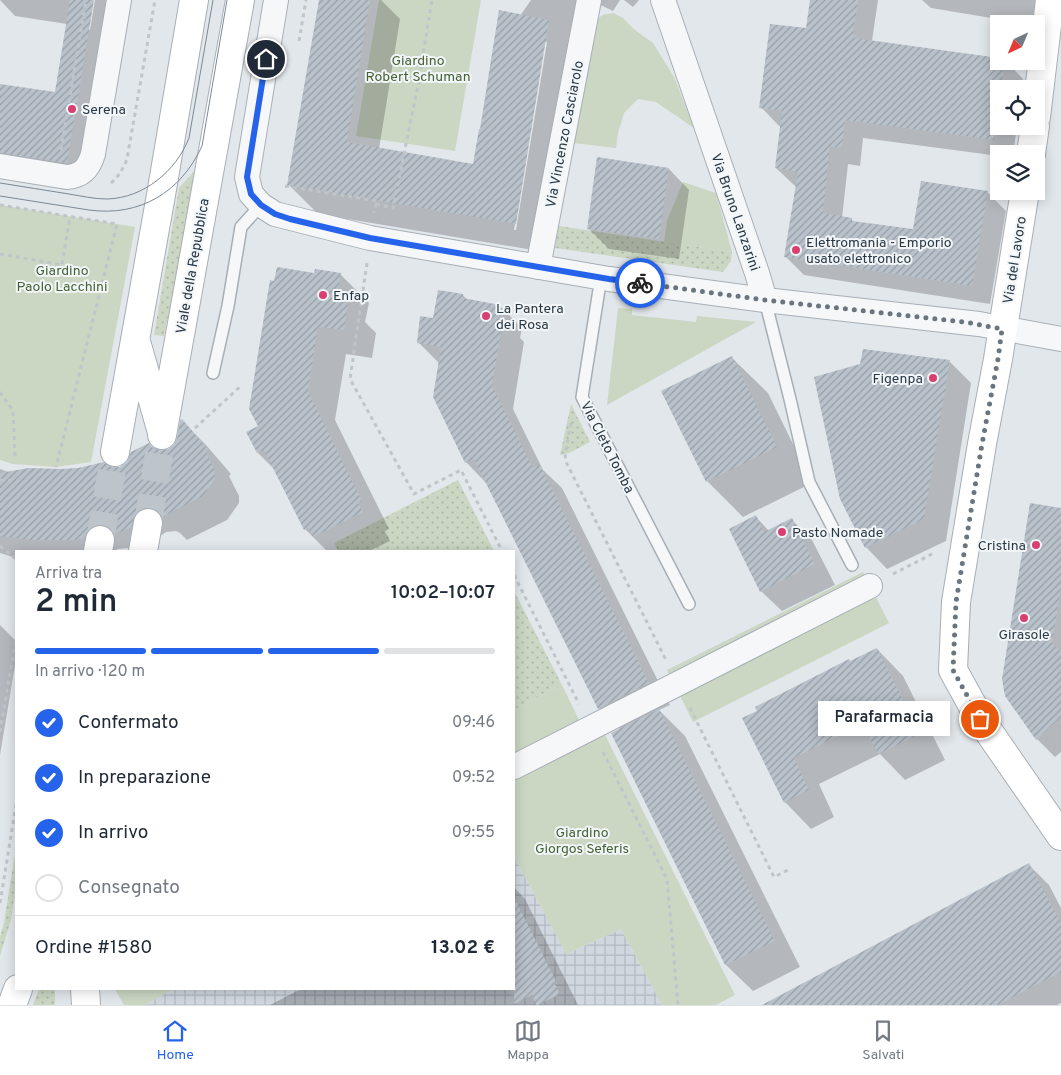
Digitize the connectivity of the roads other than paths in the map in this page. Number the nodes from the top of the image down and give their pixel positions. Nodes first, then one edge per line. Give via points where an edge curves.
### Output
1 (119, 0) edge
2 (194, 0) edge
3 (240, 0) edge
4 (276, 0) edge
5 (589, 0) edge
6 (663, 0) edge
7 (1050, 0) edge
8 (1040, 80) edge
9 (0, 166) edge
10 (1024, 200) edge
11 (261, 205) junction
12 (538, 267) junction
13 (601, 277) junction
14 (765, 300) junction
15 (1002, 329) junction
16 (1061, 339) edge
17 (135, 340) junction
18 (212, 373) dead end
19 (115, 452) tunnel mouth
20 (148, 523) tunnel mouth
21 (143, 550) edge
22 (852, 565) dead end
23 (870, 586) road end
24 (689, 604) dead end
25 (515, 767) edge
26 (1061, 836) edge
27 (18, 990) edge
28 (85, 990) edge
29 (12, 1005) edge
30 (86, 1005) edge

1 - 9 street via 93,154 88,166 74,177
2 - 17 main road, Viale della Repubblica
3 - 17 main road, Viale della Repubblica via 162,435
4 - 11 street via 247,177 251,194
5 - 12 street, Via Vincenzo Casciarolo
6 - 14 street, Via Bruno Lanzarini
7 - 8 main road
10 - 15 main road, Via del Lavoro
11 - 12 street via 283,217 370,238
11 - 18 lane via 241,227 228,306
12 - 13 street
13 - 14 street
13 - 24 lane, Via Cleto Tomba via 582,397
14 - 15 street
14 - 22 lane, Via Bruno Lanzarini via 809,482
15 - 16 street
15 - 26 main road, Via del Lavoro via 956,602 953,670 980,719
17 - 19 main road, Viale della Repubblica
20 - 21 main road
23 - 25 street
27 - 29 main road
28 - 30 main road

